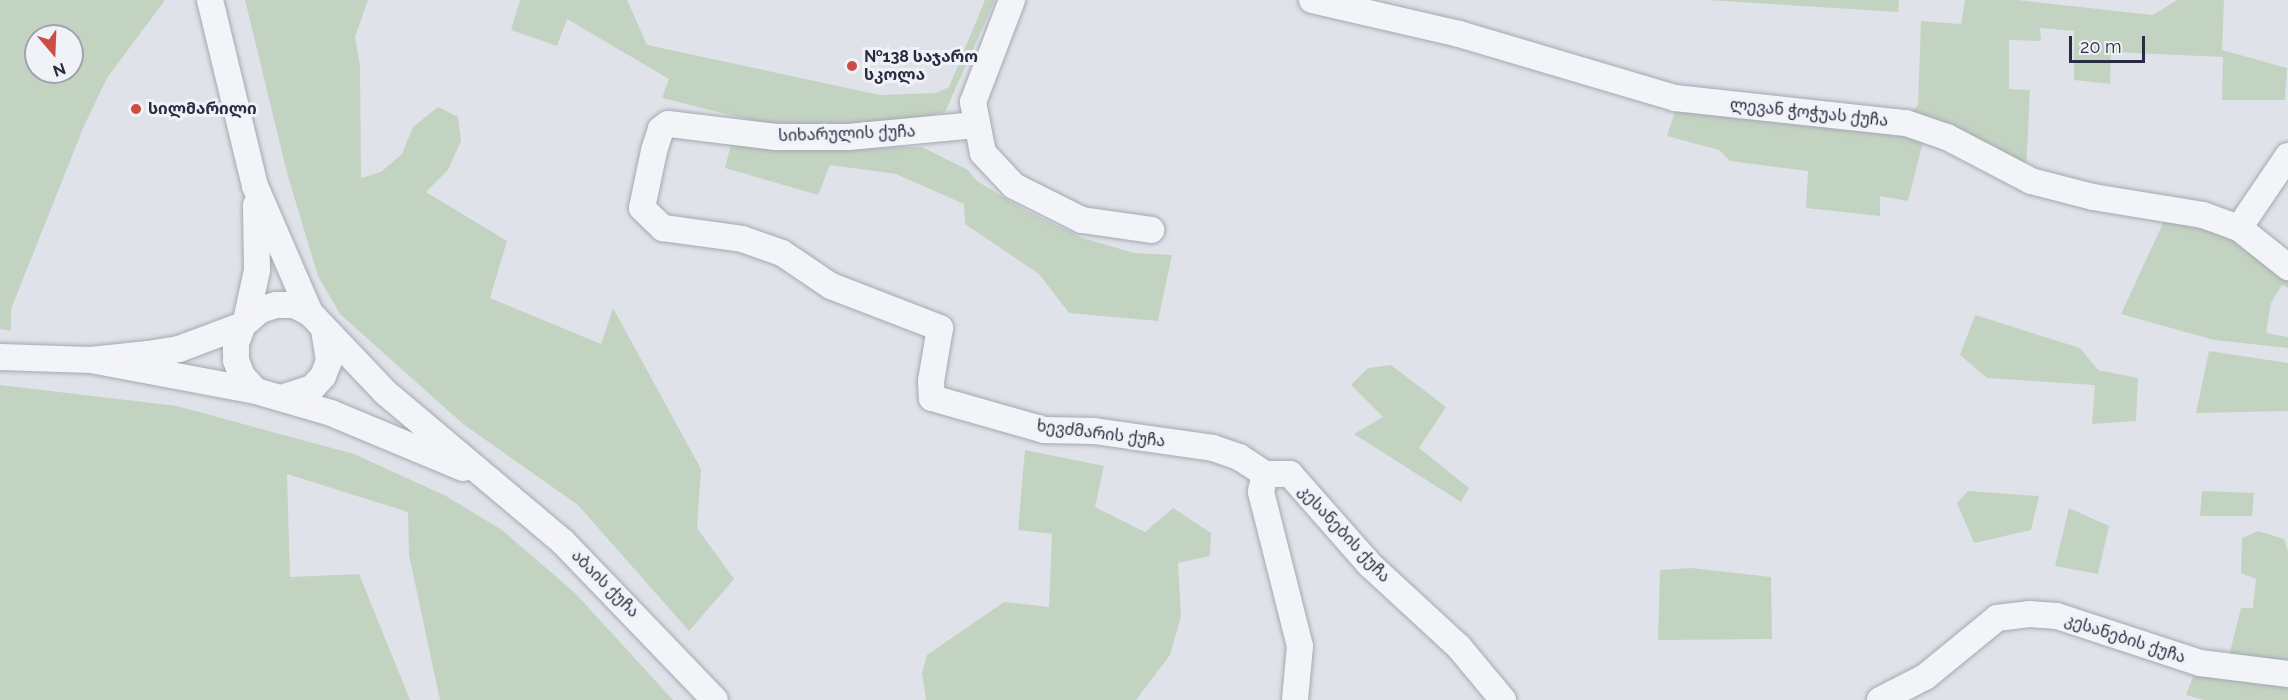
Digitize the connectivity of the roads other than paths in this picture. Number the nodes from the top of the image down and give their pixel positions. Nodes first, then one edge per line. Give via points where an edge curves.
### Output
1 (210, 0) edge
2 (1012, 0) edge
3 (1312, 0) edge
4 (976, 125) junction
5 (2288, 156) edge
6 (255, 186) junction
7 (2239, 228) junction
8 (1151, 230) dead end
9 (2288, 267) edge
10 (317, 321) junction
11 (245, 323) junction
12 (940, 328) joint
13 (0, 357) edge
14 (91, 360) junction
15 (256, 391) junction
16 (281, 399) junction
17 (1264, 474) junction
18 (485, 477) junction
19 (2288, 674) edge
20 (715, 700) edge
21 (1295, 700) edge
22 (1503, 700) edge
23 (1880, 700) edge

1 - 6 street, აბაის ქუჩა
2 - 4 street via 973,102
3 - 7 street, ლევან ჭოჭუას ქუჩა via 1459,34 1675,98 1906,123 1947,137 2031,181 2093,197 2202,215
4 - 8 street via 983,153 1014,186 1082,220
4 - 12 street, სიხარულის ქუჩა via 849,137 776,137 668,124 661,129 654,151 642,208 663,228 742,238 783,253 831,286
5 - 7 street
6 - 10 street, აბაის ქუჩა
6 - 11 street, აბაის ქუჩა via 257,270
7 - 9 street, ლევან ჭოჭუას ქუჩა
10 - 11 street via 294,305 276,305
10 - 16 street via 329,361 323,376 305,392
10 - 18 street, აბაის ქუჩა via 386,393
11 - 14 street via 179,349
11 - 15 street via 236,343 236,360 242,375
12 - 17 street, ხევძმარის ქუჩა via 932,398 1044,430 1094,432 1213,448 1239,456
13 - 14 street
14 - 15 street
15 - 16 street
16 - 18 street, აბაის ქუჩა via 331,413
17 - 21 street via 1261,492 1300,646
17 - 22 street, კესანების ქუჩა via 1290,474 1369,564 1459,647
18 - 20 street, აბაის ქუჩა via 579,558
19 - 23 street, კესანების ქუჩა via 2200,663 2057,616 2029,614 1997,618 1925,677

